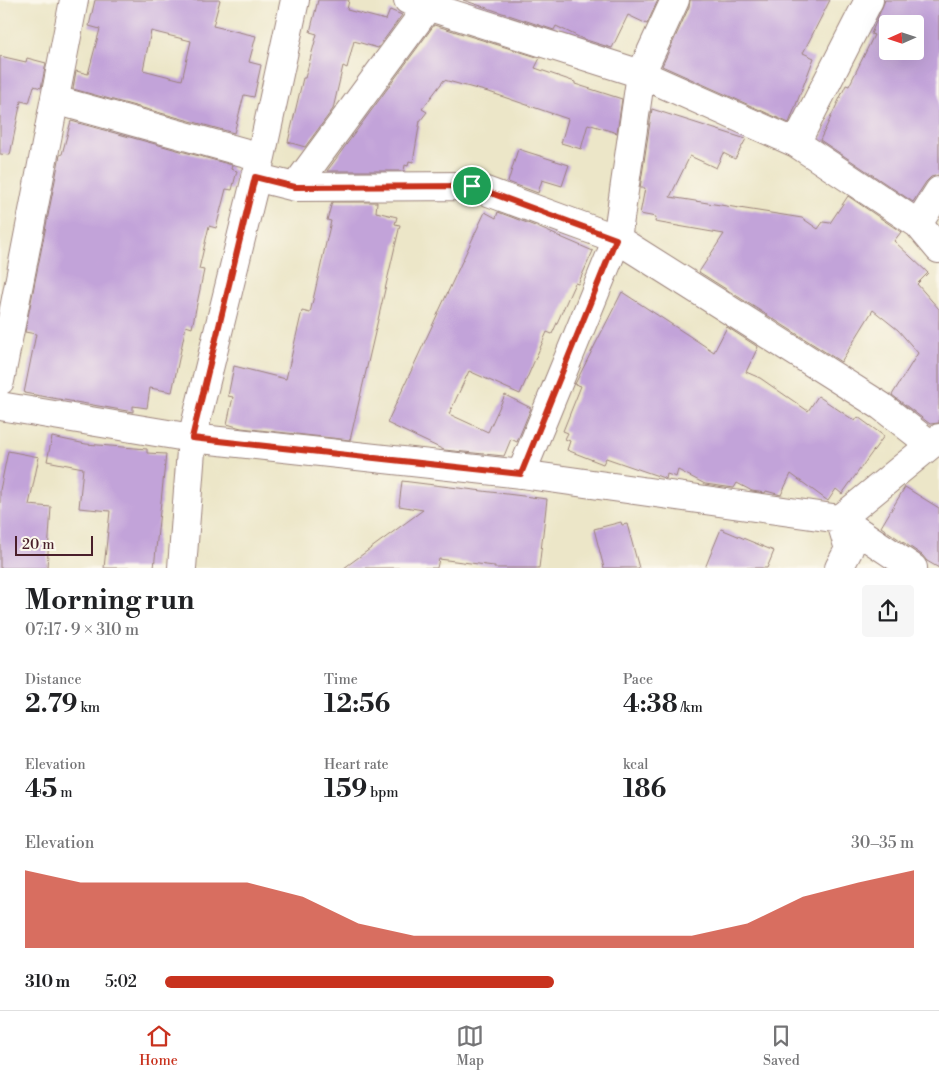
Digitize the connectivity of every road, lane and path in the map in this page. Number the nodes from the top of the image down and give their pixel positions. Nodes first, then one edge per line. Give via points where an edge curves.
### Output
1 (74, 0) edge
2 (295, 0) edge
3 (675, 0) edge
4 (869, 0) edge
5 (423, 2) edge
6 (641, 74) junction
7 (55, 100) junction
8 (796, 143) junction
9 (258, 167) junction
10 (295, 187) junction
11 (939, 191) edge
12 (918, 224) junction
13 (616, 239) junction
14 (939, 249) edge
15 (0, 381) edge
16 (0, 406) edge
17 (192, 438) junction
18 (935, 442) edge
19 (521, 474) junction
20 (840, 519) junction
21 (182, 568) edge
22 (839, 568) edge
23 (913, 568) edge

1 - 7 street
2 - 9 street
3 - 6 street
4 - 8 street
5 - 6 street
5 - 10 street
6 - 8 street
6 - 13 street
7 - 9 street
7 - 15 street
8 - 12 street
9 - 10 street
9 - 17 street
10 - 13 street via 472,186
11 - 12 street
12 - 14 street
13 - 18 street
13 - 19 street
16 - 17 street
17 - 19 street
17 - 21 street
18 - 20 street
19 - 20 street
20 - 22 street via 849,549
20 - 23 street

